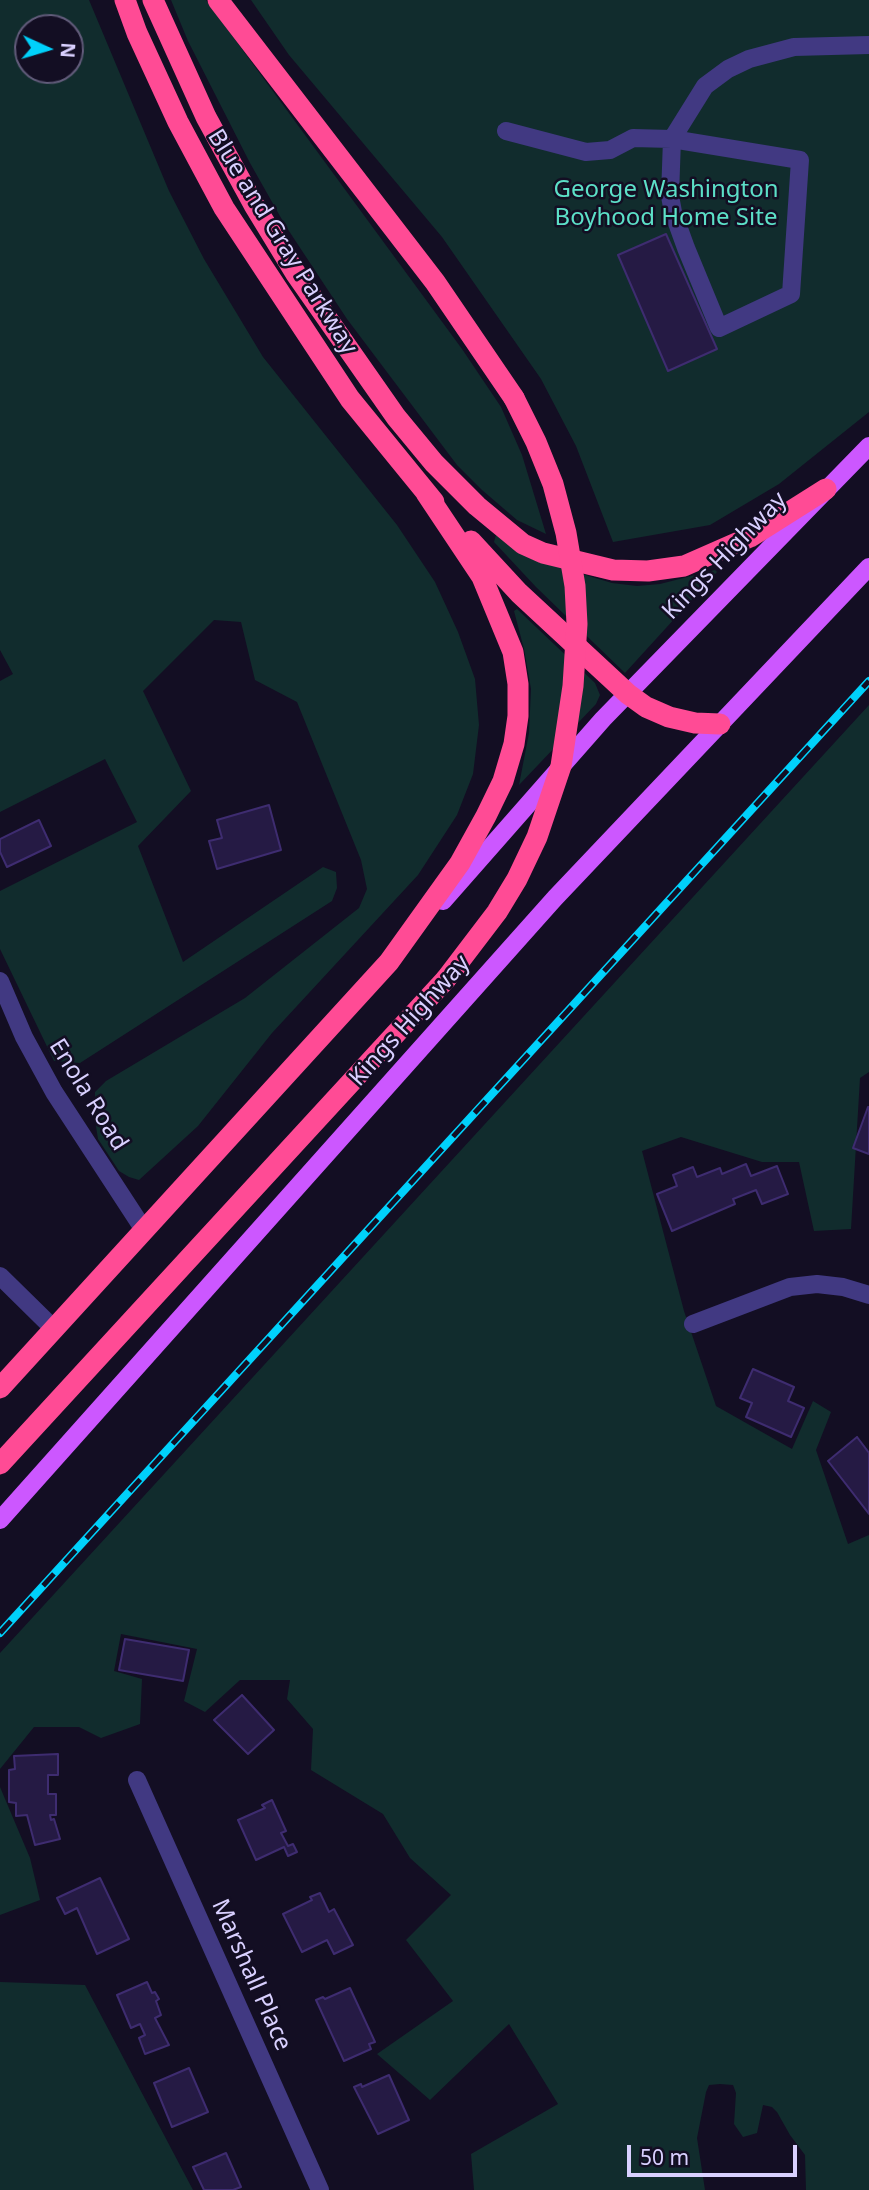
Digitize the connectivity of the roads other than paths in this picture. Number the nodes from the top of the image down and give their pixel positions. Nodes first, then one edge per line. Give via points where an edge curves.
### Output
1 (125, 0) edge
2 (153, 0) edge
3 (218, 0) edge
4 (869, 45) edge
5 (506, 131) dead end
6 (672, 139) junction
7 (869, 446) edge
8 (826, 489) junction
9 (426, 493) junction
10 (869, 567) edge
11 (628, 694) junction
12 (720, 724) junction
13 (389, 962) junction
14 (0, 981) edge
15 (144, 1230) junction
16 (0, 1276) edge
17 (869, 1295) edge
18 (694, 1324) dead end
19 (54, 1329) junction
20 (0, 1388) edge
21 (0, 1464) edge
22 (0, 1520) edge
23 (137, 1780) dead end
24 (320, 2190) edge

1 - 9 highway, Blue and Gray Parkway via 178,122 224,208 350,399
2 - 8 highway via 206,117 296,274 396,417 434,463 523,544 612,570 684,566 750,537
3 - 21 highway, bridge via 435,282 514,398 553,484 566,533 577,624 573,686 561,766 537,837 497,912 446,979
4 - 6 street via 794,47 728,69 705,86
5 - 6 street via 586,152 610,150 633,138
6 - 6 street via 800,160 791,294 719,328 673,212
7 - 8 main road, Kings Highway
8 - 11 main road, Kings Highway
9 - 11 highway via 519,593
9 - 13 highway via 482,577 502,622 513,652 518,716 503,781 486,816 460,863
10 - 12 main road, Kings Highway
11 - 12 highway via 670,718
11 - 13 main road, Kings Highway
12 - 22 main road, Kings Highway via 555,898
13 - 15 highway, Kings Highway
14 - 15 street, Enola Road via 54,1092
15 - 19 highway, Kings Highway
16 - 19 street
17 - 18 street via 817,1284 790,1287
19 - 20 highway, Kings Highway
23 - 24 street, Marshall Place

